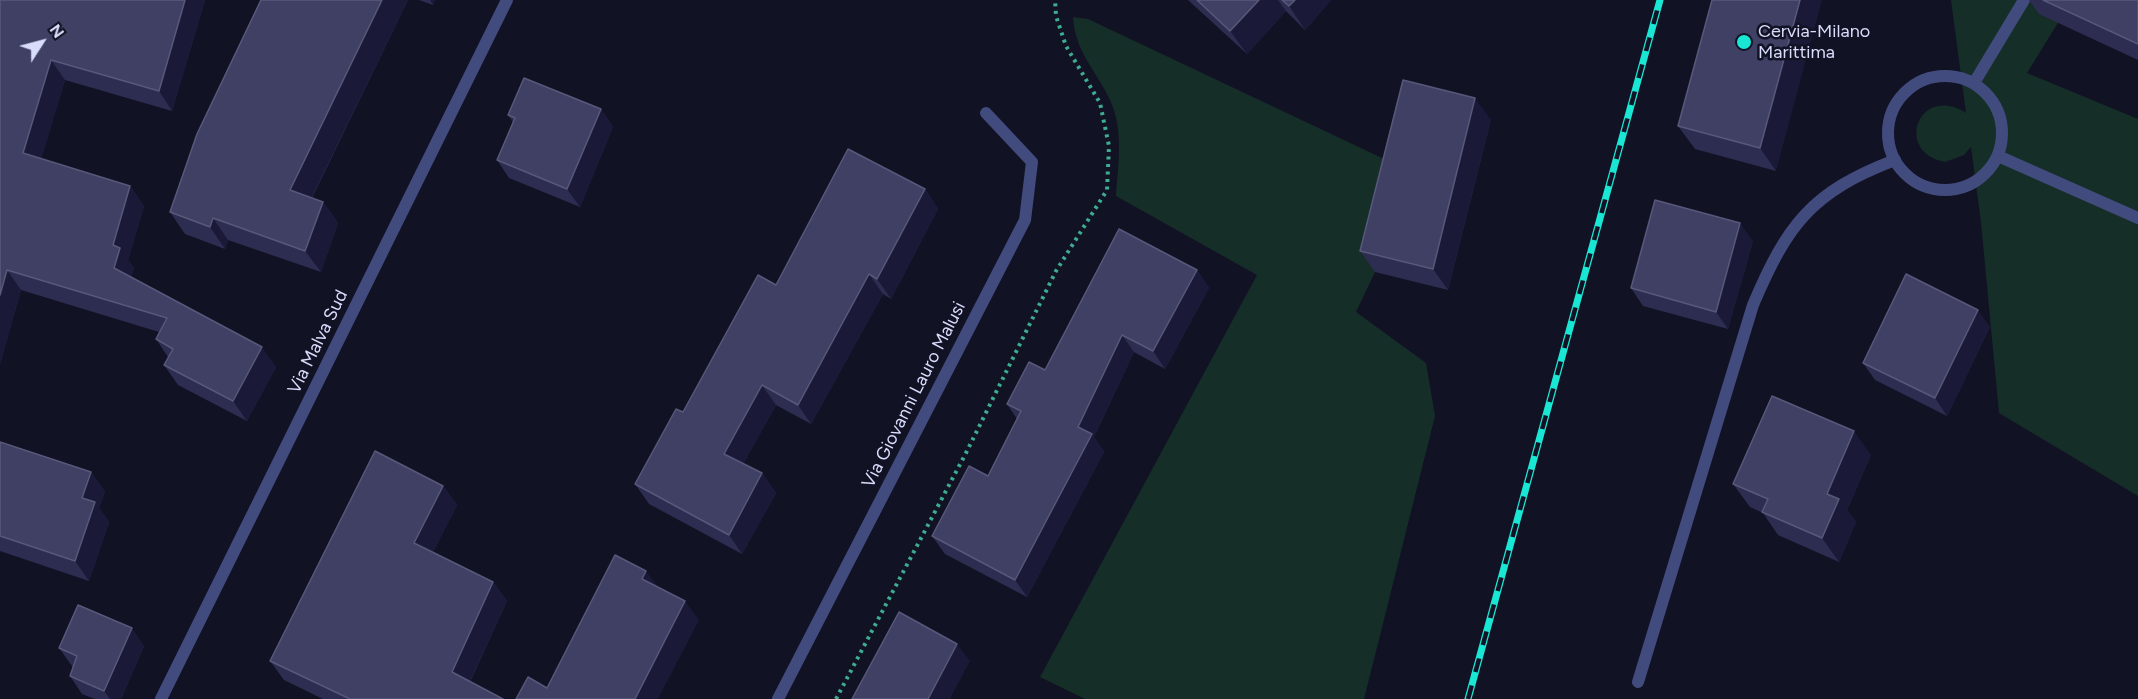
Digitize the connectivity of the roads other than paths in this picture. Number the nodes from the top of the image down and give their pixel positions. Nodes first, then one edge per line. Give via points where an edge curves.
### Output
1 (507, 0) edge
2 (2024, 0) edge
3 (1974, 83) junction
4 (986, 113) dead end
5 (1998, 156) junction
6 (1895, 160) junction
7 (2138, 218) edge
8 (1638, 682) dead end
9 (161, 699) edge
10 (778, 699) edge

1 - 9 street, Via Malva Sud
2 - 3 street
3 - 5 street via 1991,99 2000,116
3 - 6 street via 1955,76 1937,76 1918,82 1905,92 1888,127
4 - 10 street, Via Giovanni Lauro Malusi via 1032,162 1025,220
5 - 6 street via 1983,176 1966,186 1945,190 1925,187 1907,176
5 - 7 street
6 - 8 street via 1838,185 1816,202 1790,231 1773,259 1753,306

